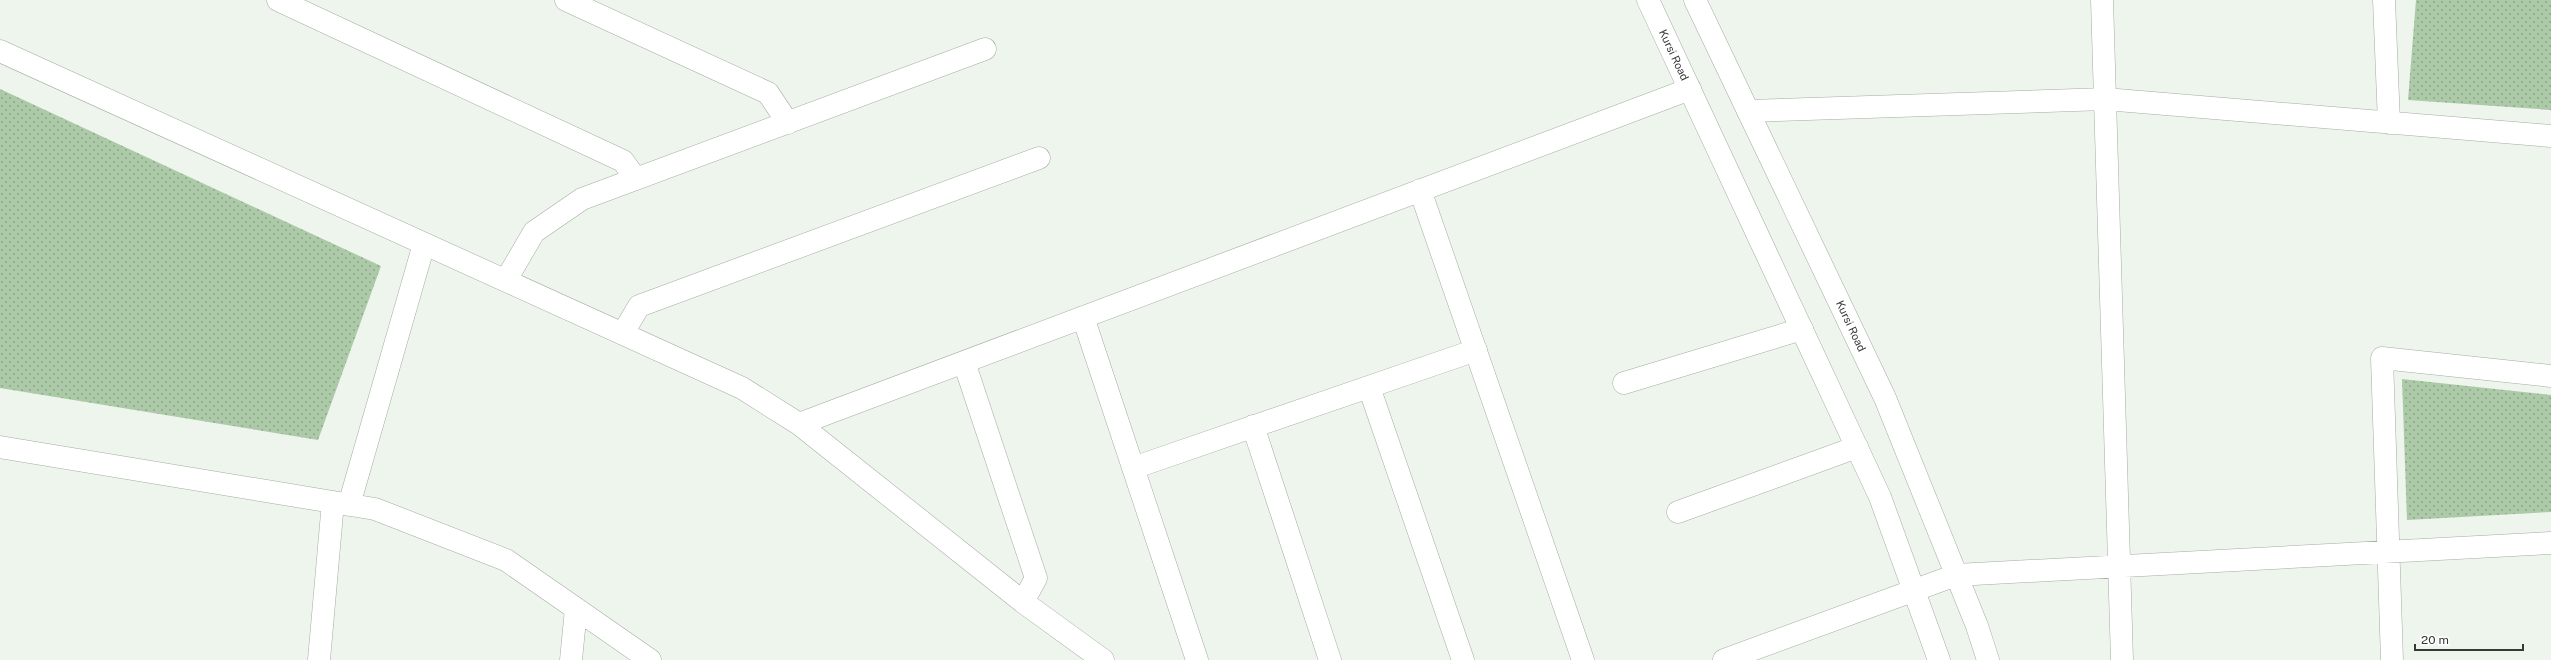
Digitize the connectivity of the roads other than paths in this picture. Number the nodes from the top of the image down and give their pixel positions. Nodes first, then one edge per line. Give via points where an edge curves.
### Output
1 (278, 0) edge
2 (566, 0) edge
3 (1648, 0) edge
4 (1695, 0) edge
5 (2102, 0) edge
6 (2384, 0) edge
7 (985, 49) dead end
8 (0, 51) edge
9 (1690, 89) junction
10 (2105, 99) junction
11 (1748, 111) junction
12 (788, 123) junction
13 (2389, 123) junction
14 (2551, 136) edge
15 (1039, 158) dead end
16 (636, 179) junction
17 (1420, 190) junction
18 (424, 244) junction
19 (506, 280) junction
20 (1083, 317) junction
21 (1802, 329) junction
22 (623, 333) junction
23 (1476, 350) junction
24 (964, 362) junction
25 (2551, 376) edge
26 (1624, 383) dead end
27 (1369, 387) junction
28 (799, 424) junction
29 (1252, 426) junction
30 (0, 447) edge
31 (1857, 447) junction
32 (1133, 468) junction
33 (341, 503) junction
34 (1678, 512) dead end
35 (2551, 543) edge
36 (2389, 551) junction
37 (2118, 566) junction
38 (1956, 575) junction
39 (1914, 590) junction
40 (1024, 602) junction
41 (576, 609) junction
42 (319, 660) edge
43 (572, 660) edge
44 (650, 660) edge
45 (1103, 660) edge
46 (1197, 660) edge
47 (1330, 660) edge
48 (1463, 660) edge
49 (1583, 660) edge
50 (1724, 660) edge
51 (1939, 660) edge
52 (1988, 660) edge
53 (2122, 660) edge
54 (2392, 660) edge

1 - 16 street via 623,161
2 - 12 street via 768,93
3 - 9 street, Kursi Road
4 - 11 street, Kursi Road
5 - 10 street
6 - 13 street
7 - 12 street
8 - 18 street
9 - 17 street
9 - 21 street, Kursi Road
10 - 11 street
10 - 13 street
10 - 37 street
11 - 38 street, Kursi Road via 1885,398
12 - 16 street
13 - 14 street
15 - 22 street via 639,306
16 - 19 street via 582,199 534,232
17 - 20 street
17 - 23 street
18 - 19 street
18 - 33 street
19 - 22 street
20 - 24 street
20 - 32 street
21 - 26 street
21 - 31 street, Kursi Road
22 - 28 street via 742,388
23 - 27 street
23 - 49 street
24 - 28 street
24 - 40 street via 1036,578
25 - 36 street via 2382,358
27 - 29 street
27 - 48 street
28 - 40 street
29 - 32 street
29 - 47 street
30 - 33 street
31 - 34 street
31 - 39 street, Kursi Road via 1880,497
32 - 46 street
33 - 41 street via 375,509 506,560
33 - 42 street
35 - 36 street
36 - 37 street
36 - 54 street
37 - 38 street
37 - 53 street
38 - 39 street
38 - 52 street, Kursi Road
39 - 50 street
39 - 51 street, Kursi Road
40 - 45 street
41 - 43 street
41 - 44 street

